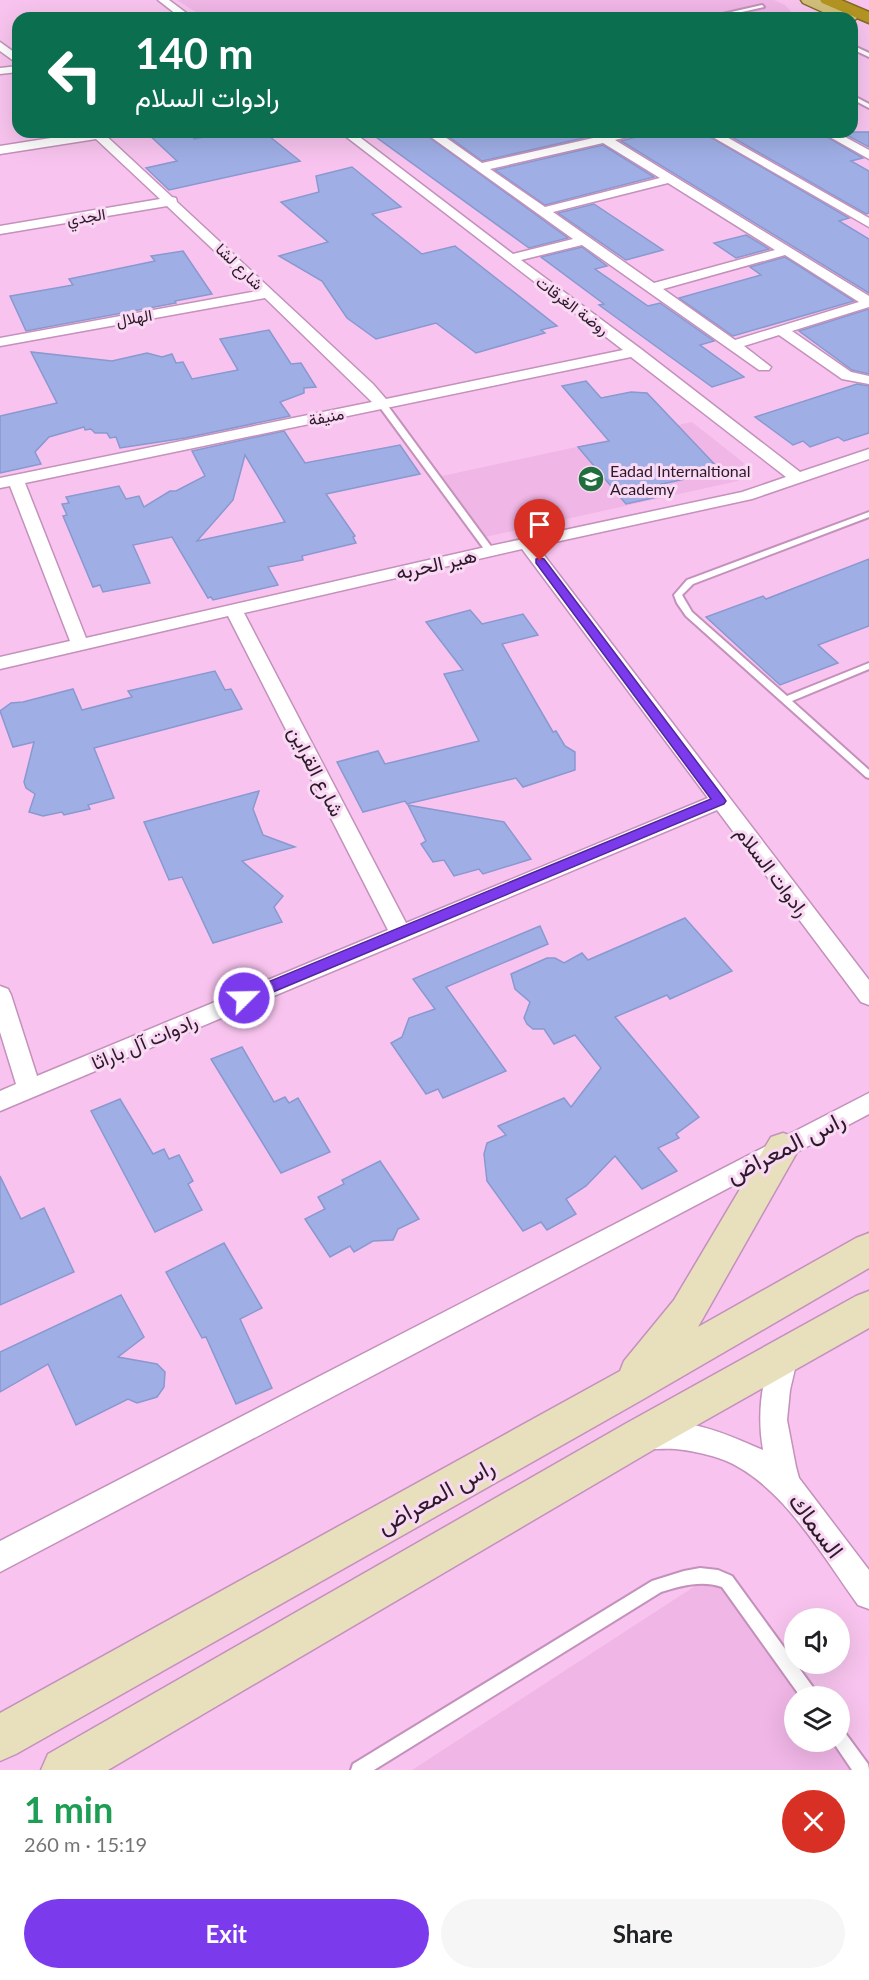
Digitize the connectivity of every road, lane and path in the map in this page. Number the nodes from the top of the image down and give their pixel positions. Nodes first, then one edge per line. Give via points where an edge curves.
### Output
1 (164, 0) edge
2 (828, 0) edge
3 (853, 0) edge
4 (762, 6) dead end
5 (869, 7) edge
6 (180, 12) edge
7 (735, 12) edge
8 (855, 12) edge
9 (0, 45) edge
10 (12, 56) edge
11 (73, 138) edge
12 (101, 138) edge
13 (354, 138) edge
14 (438, 138) edge
15 (609, 138) edge
16 (720, 138) edge
17 (837, 138) edge
18 (605, 139) junction
19 (0, 150) edge
20 (869, 155) edge
21 (482, 167) junction
22 (671, 179) junction
23 (172, 201) junction
24 (543, 211) junction
25 (869, 223) edge
26 (0, 230) edge
27 (570, 230) junction
28 (584, 240) junction
29 (496, 249) junction
30 (786, 251) junction
31 (510, 259) junction
32 (653, 288) junction
33 (269, 293) junction
34 (869, 302) edge
35 (781, 330) junction
36 (0, 342) edge
37 (734, 345) junction
38 (636, 352) junction
39 (764, 367) dead end
40 (869, 380) edge
41 (382, 404) junction
42 (869, 454) edge
43 (799, 479) junction
44 (8, 481) edge
45 (869, 514) edge
46 (526, 543) junction
47 (490, 551) junction
48 (234, 610) junction
49 (80, 644) junction
50 (0, 663) edge
51 (869, 666) edge
52 (786, 700) junction
53 (869, 775) edge
54 (720, 801) junction
55 (400, 932) junction
56 (0, 995) edge
57 (869, 996) edge
58 (29, 1089) junction
59 (0, 1101) edge
60 (869, 1102) edge
61 (783, 1147) junction
62 (869, 1249) edge
63 (869, 1308) edge
64 (785, 1356) junction
65 (626, 1388) junction
66 (639, 1437) junction
67 (788, 1485) junction
68 (0, 1557) edge
69 (869, 1594) edge
70 (802, 1686) edge
71 (0, 1738) edge
72 (849, 1752) edge
73 (64, 1770) edge
74 (359, 1770) edge
75 (862, 1770) edge

1 - 6 street
2 - 8 highway
3 - 5 highway
4 - 7 lane
9 - 10 street
11 - 19 street
12 - 23 street, شارع لشا
13 - 29 street, روضة الغرقات
14 - 21 street
15 - 18 street
16 - 25 street
17 - 20 street
18 - 21 street
18 - 22 street
21 - 24 street
22 - 24 street
22 - 30 street
23 - 26 street, الجدي
23 - 33 street, شارع لشا
24 - 27 street
27 - 28 street
27 - 29 street
28 - 31 street
28 - 32 street
29 - 31 street, روضة الغرقات
30 - 32 street
30 - 34 street
31 - 38 street, روضة الغرقات
32 - 37 street
33 - 36 street, الهلال
33 - 41 street, شارع لشا
34 - 35 street
35 - 37 street
35 - 40 street via 847,376
37 - 39 street
38 - 41 street, منيفة
38 - 43 street, روضة الغرقات
41 - 44 street, منيفة
41 - 47 lane
42 - 43 street, هير الحربه
43 - 46 street, هير الحربه via 746,496
44 - 49 street, منيفة
45 - 52 lane via 690,582 678,595 689,614
46 - 47 street, هير الحربه
46 - 54 street, رادوات السلام
47 - 48 street, هير الحربه
48 - 49 street, هير الحربه
48 - 55 street, شارع القراين
49 - 50 street, هير الحربه
51 - 52 lane
52 - 53 lane
54 - 55 street, رادوات آل باراثا
54 - 57 street, رادوات السلام
55 - 58 street, رادوات آل باراثا
56 - 58 street
58 - 59 street, رادوات آل باراثا
60 - 61 street, راس المعراض
61 - 65 street via 687,1312
61 - 68 street, راس المعراض
62 - 65 street, راس المعراض
63 - 64 street
64 - 66 street
64 - 67 street, السماك via 775,1384 772,1417 776,1451
65 - 71 street, راس المعراض
66 - 67 street, السماك via 675,1436 715,1443 753,1460
66 - 73 street
67 - 69 street, السماك
70 - 74 lane via 727,1581 712,1575 692,1575 657,1586
72 - 75 lane

